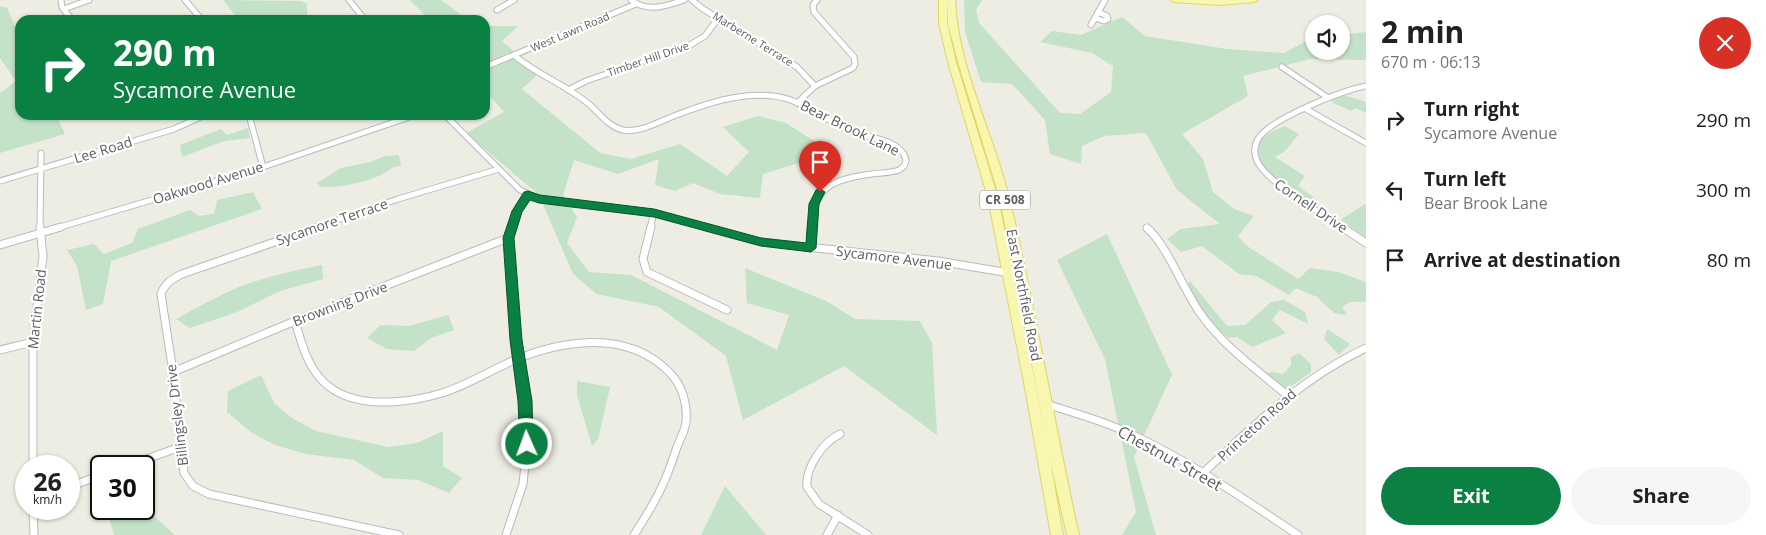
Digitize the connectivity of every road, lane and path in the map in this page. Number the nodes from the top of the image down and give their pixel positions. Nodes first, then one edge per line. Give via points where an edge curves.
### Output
1 (60, 0) edge
2 (89, 0) edge
3 (185, 0) edge
4 (349, 0) edge
5 (514, 0) edge
6 (631, 0) edge
7 (684, 0) edge
8 (692, 0) edge
9 (817, 0) edge
10 (943, 0) edge
11 (951, 0) edge
12 (1105, 0) edge
13 (1174, 0) edge
14 (1254, 0) edge
15 (636, 4) junction
16 (64, 9) junction
17 (498, 10) dead end
18 (1098, 12) junction
19 (68, 15) edge
20 (198, 15) edge
21 (361, 15) edge
22 (718, 17) junction
23 (1095, 18) junction
24 (1091, 26) dead end
25 (950, 33) junction
26 (514, 55) junction
27 (490, 66) edge
28 (1282, 67) dead end
29 (963, 80) junction
30 (815, 86) junction
31 (1366, 86) edge
32 (568, 90) junction
33 (1326, 97) junction
34 (797, 103) junction
35 (1306, 109) junction
36 (193, 120) edge
37 (251, 120) edge
38 (400, 120) edge
39 (450, 120) edge
40 (986, 135) junction
41 (975, 136) junction
42 (1366, 143) edge
43 (41, 152) dead end
44 (263, 167) junction
45 (41, 168) junction
46 (499, 169) junction
47 (0, 181) edge
48 (528, 194) junction
49 (993, 198) junction
50 (1005, 199) junction
51 (654, 213) junction
52 (1147, 228) dead end
53 (40, 233) junction
54 (508, 238) junction
55 (1366, 243) edge
56 (0, 245) edge
57 (811, 248) junction
58 (1008, 274) junction
59 (1021, 275) junction
60 (167, 282) joint
61 (727, 310) dead end
62 (295, 321) junction
63 (33, 342) junction
64 (1366, 348) edge
65 (0, 350) edge
66 (519, 358) junction
67 (173, 372) junction
68 (1287, 395) junction
69 (1039, 402) junction
70 (840, 434) dead end
71 (180, 447) junction
72 (33, 455) edge
73 (155, 456) edge
74 (1202, 474) junction
75 (838, 515) junction
76 (33, 520) edge
77 (34, 535) edge
78 (399, 535) edge
79 (506, 535) edge
80 (634, 535) edge
81 (827, 535) edge
82 (868, 535) edge
83 (1057, 535) edge
84 (1073, 535) edge
85 (1298, 535) edge

1 - 16 street
2 - 16 street
3 - 20 street
4 - 21 street
5 - 17 street
6 - 15 street
7 - 15 street, West Lawn Road via 654,8
8 - 22 street, Marberne Terrace
9 - 30 street via 812,5 814,12 854,57 855,64 853,68
10 - 25 main road, East Northfield Road / CR 508 via 943,23
11 - 25 main road, East Northfield Road / CR 508
12 - 18 street
13 - 14 main road via 1220,3
15 - 26 street, West Lawn Road
16 - 19 street
18 - 23 street
18 - 23 street via 1108,19
22 - 30 street, Marberne Terrace via 798,67
22 - 32 street, Timber Hill Drive via 705,36 690,45 586,80
23 - 24 street
25 - 29 main road, East Northfield Road / CR 508
26 - 27 street, West Lawn Road
26 - 32 street, Bear Brook Lane via 534,72
28 - 33 street
29 - 40 main road, East Northfield Road / CR 508
29 - 41 main road, East Northfield Road / CR 508
30 - 34 street
31 - 33 street, Cornell Drive
32 - 34 street, Bear Brook Lane via 612,125 626,130 737,97 776,96
33 - 35 street, Cornell Drive
34 - 57 street, Bear Brook Lane via 844,129 896,147 906,158 904,167 898,171 839,180 824,188 814,204
35 - 42 street
35 - 55 street, Cornell Drive via 1259,137 1254,147 1256,159 1279,186
36 - 45 street, Lee Road
37 - 44 street
38 - 44 street, Oakwood Avenue
39 - 46 street, Sycamore Avenue
40 - 41 main road
40 - 50 main road, East Northfield Road / CR 508
41 - 49 main road, East Northfield Road / CR 508
43 - 45 street, Martin Road
44 - 53 street, Oakwood Avenue
45 - 47 street, Lee Road
45 - 53 street, Martin Road
46 - 48 street, Sycamore Avenue
46 - 60 street, Sycamore Terrace via 398,198
48 - 51 street, Sycamore Avenue via 539,199
48 - 54 street via 517,211
49 - 50 main road
49 - 58 main road, East Northfield Road / CR 508
50 - 59 main road, East Northfield Road / CR 508
51 - 57 street, Sycamore Avenue via 761,242
51 - 61 street via 644,259 647,272
52 - 68 street via 1207,322
53 - 56 street, Oakwood Avenue
53 - 63 street, Martin Road via 43,256
54 - 62 street, Browning Drive
54 - 66 street
57 - 58 street, Sycamore Avenue via 938,261
58 - 59 street, Sycamore Avenue
58 - 69 main road, East Northfield Road / CR 508
59 - 69 main road, East Northfield Road / CR 508
60 - 67 street, Billingsley Drive via 161,294
62 - 66 street via 310,370 326,387 352,398 430,397
62 - 67 street, Browning Drive
63 - 65 street
63 - 72 street, Martin Road
64 - 68 street, Princeton Road via 1344,357
66 - 79 street via 527,444 523,484
66 - 80 street via 571,344 619,344 650,355 674,377 684,399 686,424 661,490
67 - 71 street, Billingsley Drive
68 - 74 street, Princeton Road
69 - 74 street, Chestnut Street via 1120,429
69 - 83 main road, East Northfield Road / CR 508
69 - 84 main road, East Northfield Road / CR 508
70 - 75 street via 826,441 806,480 813,498
71 - 73 street
71 - 78 street, Billingsley Drive via 184,473 193,486 209,494
74 - 85 street, Chestnut Street
75 - 81 street
75 - 82 street
76 - 77 street

